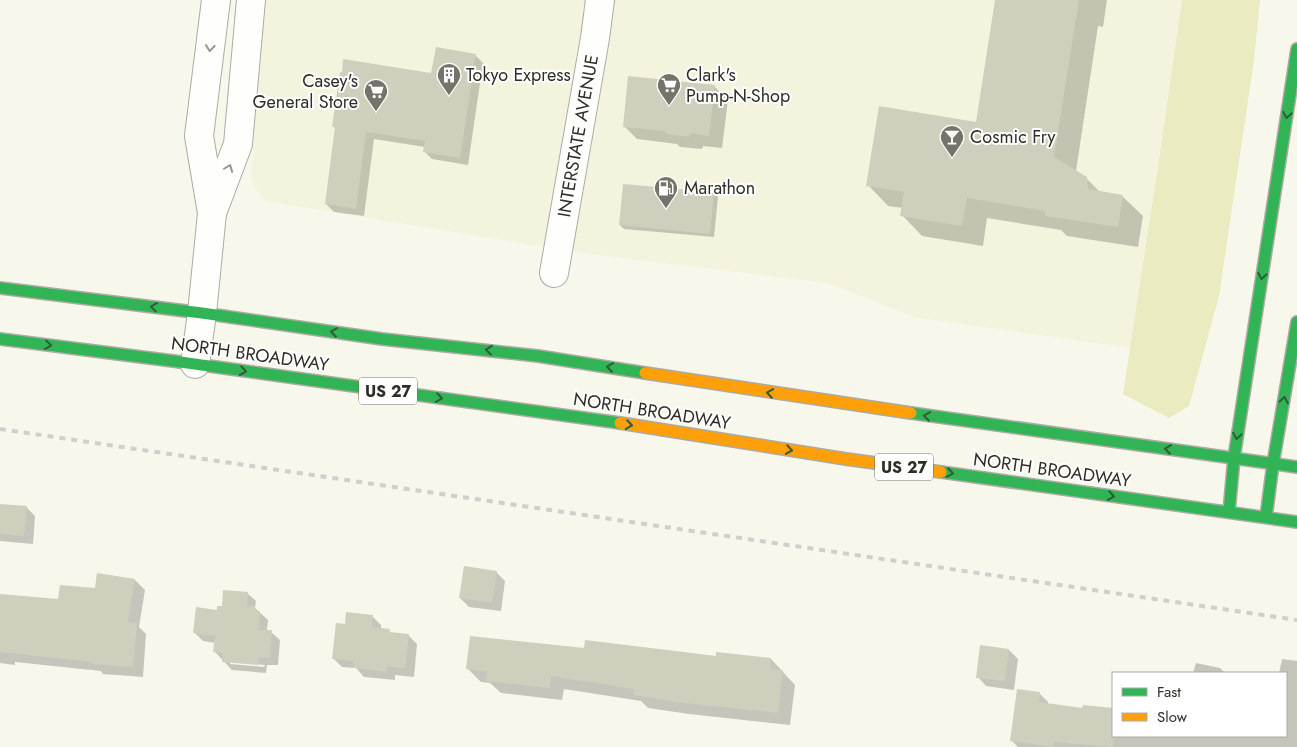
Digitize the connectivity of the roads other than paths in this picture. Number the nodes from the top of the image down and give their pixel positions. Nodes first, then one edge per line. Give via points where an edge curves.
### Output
1 (216, 0) edge
2 (251, 0) edge
3 (600, 0) edge
4 (1297, 50) edge
5 (212, 214) junction
6 (554, 273) dead end
7 (0, 288) edge
8 (202, 313) junction
9 (1297, 322) edge
10 (0, 339) edge
11 (195, 364) junction
12 (1234, 458) junction
13 (1274, 464) junction
14 (1297, 467) edge
15 (1229, 512) junction
16 (1266, 517) junction
17 (1297, 522) edge

1 -> 5 street via 199,136
5 -> 2 street via 238,144
3 - 6 street, INTERSTATE AVENUE
4 -> 12 highway
5 - 8 street
8 -> 7 highway, NORTH BROADWAY
8 - 11 street
12 -> 8 highway, NORTH BROADWAY via 843,404 538,356 382,339
13 -> 9 highway
10 -> 11 highway, NORTH BROADWAY / US 27
11 -> 15 highway, NORTH BROADWAY / US 27
12 - 13 highway, NORTH BROADWAY
12 - 15 highway
13 - 14 highway, NORTH BROADWAY
13 - 16 highway
15 - 16 highway, NORTH BROADWAY / US 27
16 - 17 highway, NORTH BROADWAY / US 27

